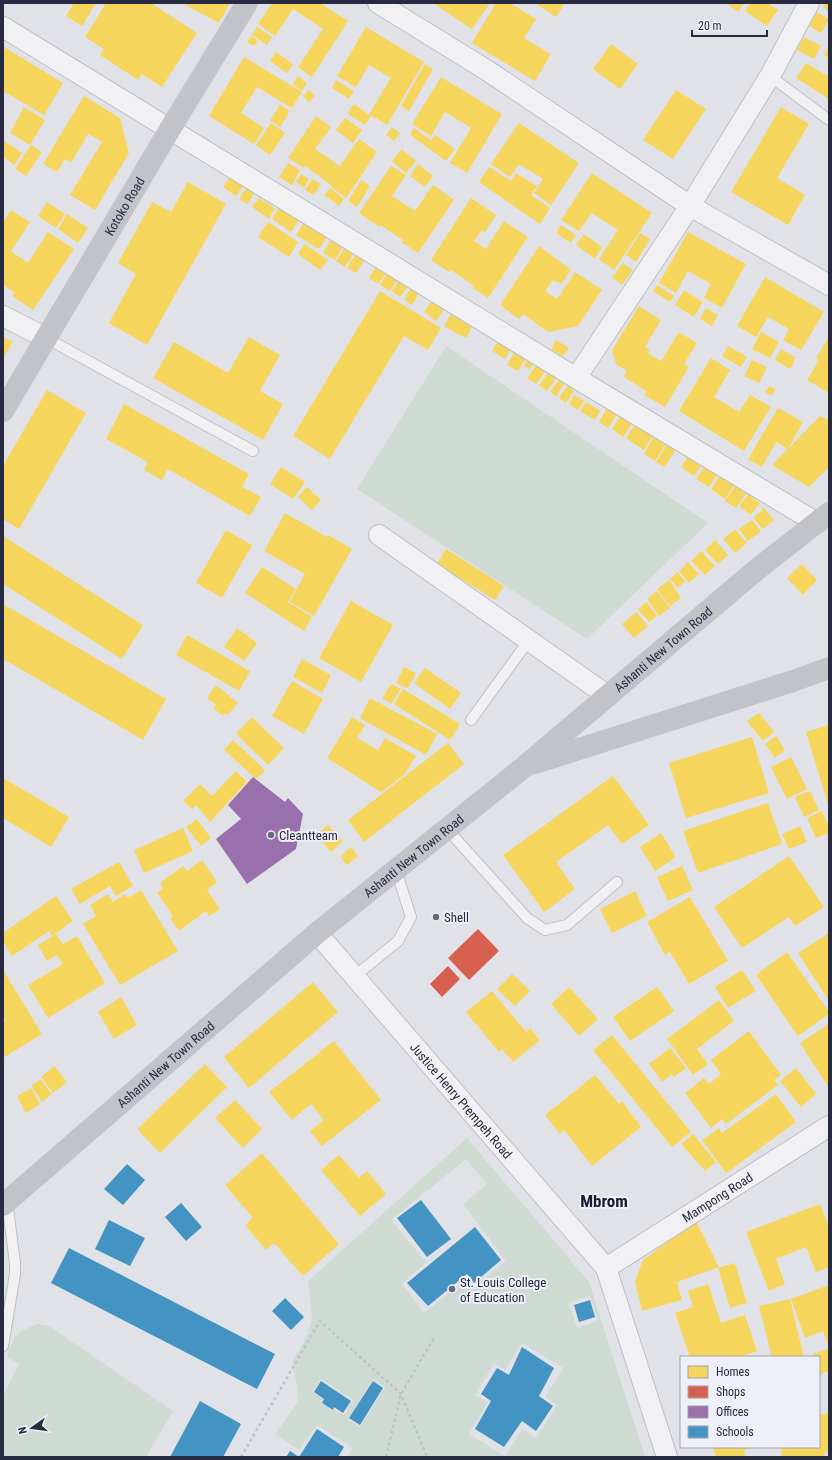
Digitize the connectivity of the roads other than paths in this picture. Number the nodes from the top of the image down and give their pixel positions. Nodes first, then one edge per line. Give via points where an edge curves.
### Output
1 (247, 3) edge
2 (378, 3) edge
3 (809, 3) edge
4 (3, 27) edge
5 (770, 76) junction
6 (829, 120) edge
7 (170, 129) junction
8 (690, 206) junction
9 (829, 285) edge
10 (3, 316) edge
11 (46, 338) junction
12 (576, 378) junction
13 (3, 411) edge
14 (253, 451) dead end
15 (823, 518) edge
16 (379, 536) dead end
17 (529, 640) junction
18 (829, 668) edge
19 (608, 696) junction
20 (471, 720) dead end
21 (524, 767) junction
22 (447, 829) junction
23 (396, 870) junction
24 (617, 882) dead end
25 (317, 933) junction
26 (354, 976) junction
27 (829, 1126) edge
28 (5, 1203) edge
29 (606, 1268) junction
30 (3, 1346) edge
31 (667, 1457) edge

1 - 7 street, Kotoko Road
2 - 8 street via 488,71
3 - 5 street
4 - 7 street
5 - 6 lane
5 - 8 street
7 - 11 street, Kotoko Road
7 - 12 street
8 - 9 street
8 - 12 street
10 - 11 street
11 - 13 street, Kotoko Road
11 - 14 lane
12 - 15 street
15 - 19 street, Ashanti New Town Road via 755,571
16 - 17 street
17 - 19 street
17 - 20 lane
18 - 21 street
19 - 21 street, Ashanti New Town Road
21 - 22 street, Ashanti New Town Road
22 - 23 street, Ashanti New Town Road
22 - 24 lane via 527,918 545,930 567,925
23 - 25 street, Ashanti New Town Road
23 - 26 lane via 411,917 398,941
25 - 26 street, Justice Henry Prempeh Road
25 - 28 street, Ashanti New Town Road
26 - 29 street, Justice Henry Prempeh Road
27 - 29 street, Mampong Road
28 - 30 lane via 15,1274
29 - 31 street

